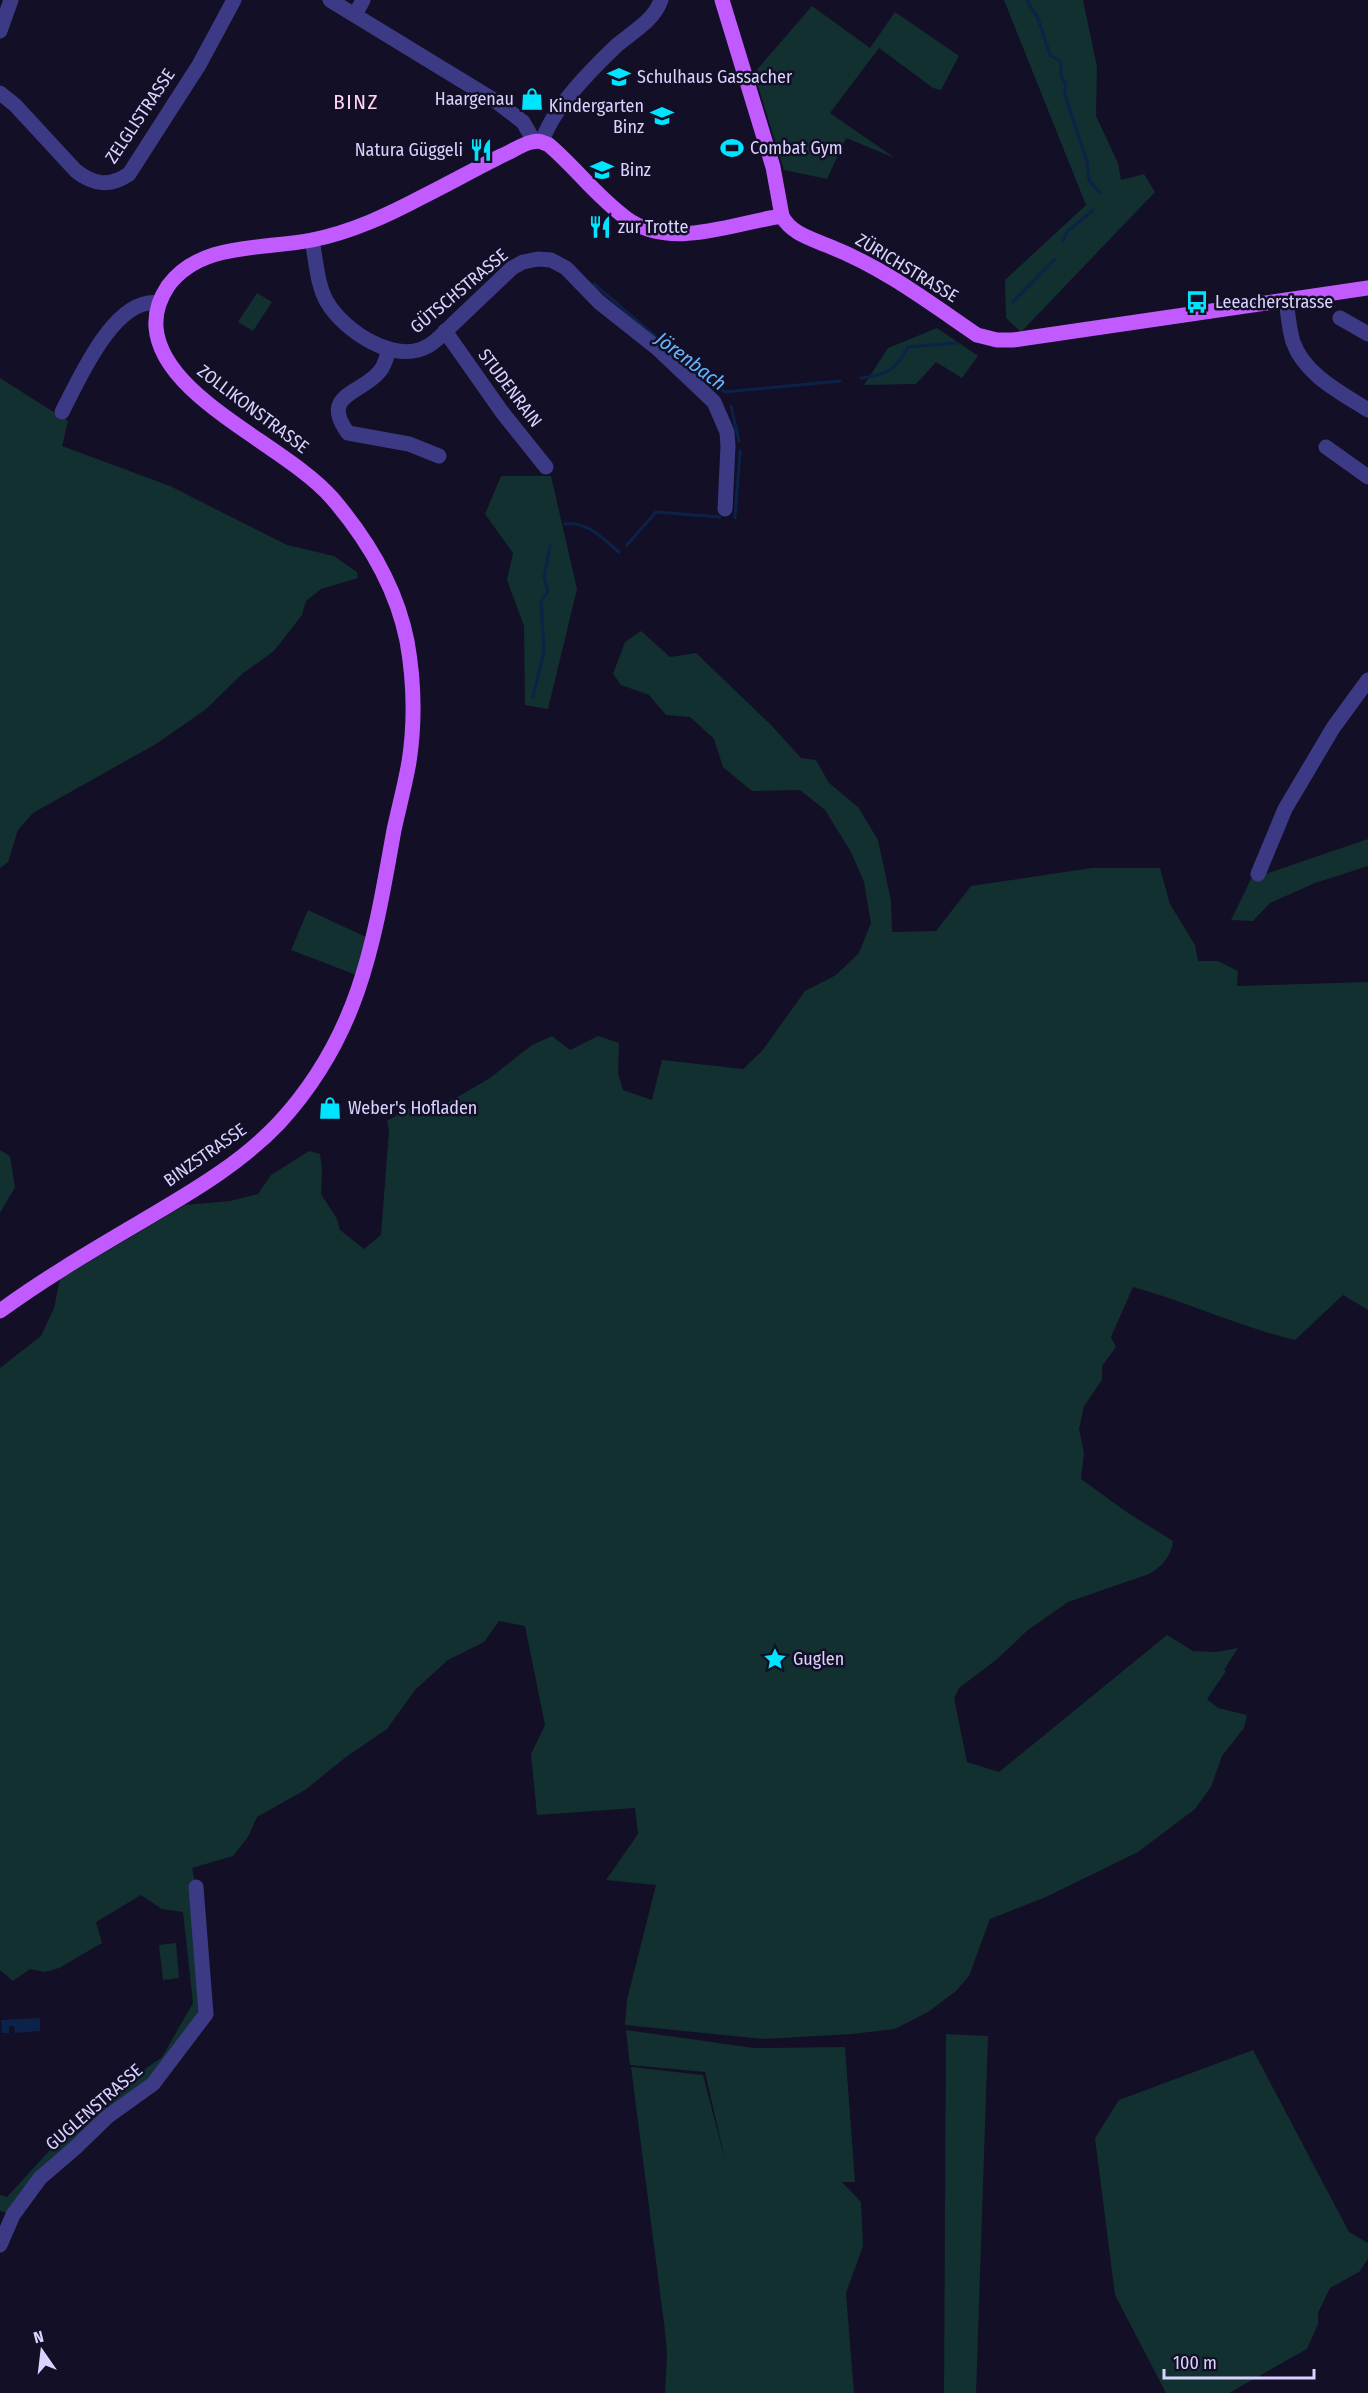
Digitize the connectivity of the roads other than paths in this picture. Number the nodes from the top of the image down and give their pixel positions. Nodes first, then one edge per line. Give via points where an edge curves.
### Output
1 (11, 0) edge
2 (234, 0) edge
3 (330, 0) edge
4 (363, 0) edge
5 (661, 0) edge
6 (722, 0) edge
7 (355, 15) junction
8 (0, 31) edge
9 (0, 93) edge
10 (538, 142) junction
11 (782, 216) junction
12 (312, 240) junction
13 (1368, 288) edge
14 (1286, 300) junction
15 (159, 303) junction
16 (1340, 318) dead end
17 (445, 332) junction
18 (1368, 334) edge
19 (389, 349) junction
20 (1368, 410) edge
21 (62, 412) dead end
22 (1326, 447) dead end
23 (439, 456) dead end
24 (546, 467) dead end
25 (1368, 477) edge
26 (725, 509) dead end
27 (1368, 680) edge
28 (401, 792) joint
29 (1258, 874) dead end
30 (0, 1311) edge
31 (196, 1887) dead end
32 (0, 2246) edge

1 - 8 street
2 - 9 street, ZELGLISTRASSE via 199,65 129,174 119,180 108,183 87,179 76,171
3 - 7 street
4 - 7 street
5 - 10 street via 656,13 582,80
6 - 11 main road via 772,167
7 - 10 street via 497,102 523,122
10 - 11 main road via 559,153 626,218 645,229 698,232
10 - 12 main road, ZOLLIKONSTRASSE via 472,169 370,222
11 - 14 main road, ZÜRICHSTRASSE via 791,229 872,266 977,335 997,340
12 - 15 main road, ZOLLIKONSTRASSE via 229,251 206,258 173,280
12 - 19 street, GÜTSCHSTRASSE via 326,301 339,319 357,333
13 - 14 main road, ZÜRICHSTRASSE
14 - 20 street via 1293,342 1307,366 1328,385
15 - 21 street via 149,302 136,308 105,335
15 - 28 main road, ZOLLIKONSTRASSE via 159,342 178,376 198,396 322,488 372,549 383,570 402,620 410,663 409,761
16 - 18 street
17 - 19 street, GÜTSCHSTRASSE via 425,348 403,352
17 - 24 street, STUDENRAIN
17 - 26 street, GÜTSCHSTRASSE via 523,262 551,260 566,267 599,302 657,348 714,402 727,432
19 - 23 street via 380,371 343,398 338,412 340,422 348,433 409,444
22 - 25 street
27 - 29 street via 1333,728 1285,809
28 - 30 main road, BINZSTRASSE via 366,971 335,1045 307,1090 266,1136 225,1170
31 - 32 street, GUGLENSTRASSE via 206,2014 153,2084 107,2117 40,2178 14,2215

